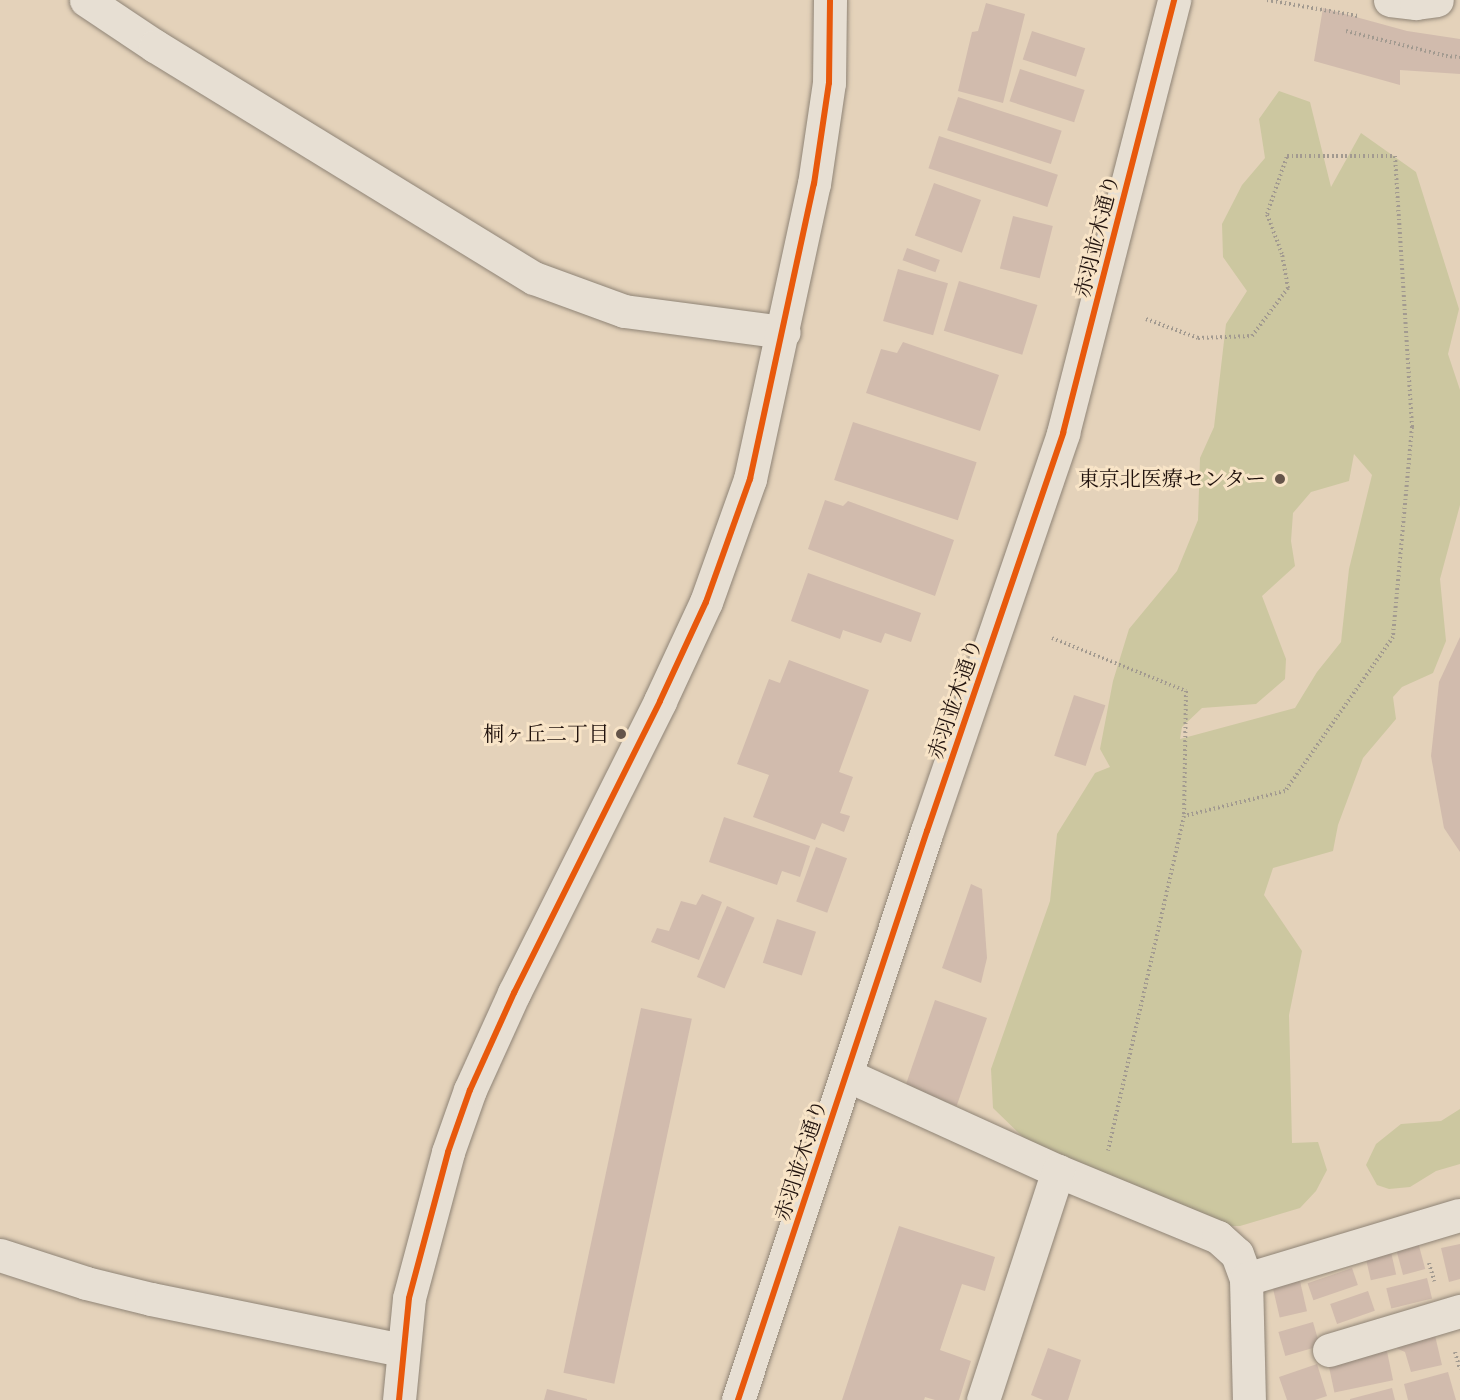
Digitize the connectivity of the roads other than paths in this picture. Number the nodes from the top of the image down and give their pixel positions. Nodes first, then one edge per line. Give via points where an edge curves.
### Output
1 (86, 0) edge
2 (830, 0) edge
3 (1174, 0) edge
4 (1390, 0) edge
5 (1437, 0) edge
6 (784, 332) junction
7 (847, 1075) junction
8 (1058, 1171) junction
9 (1460, 1215) edge
10 (0, 1255) edge
11 (1246, 1279) junction
12 (1460, 1311) edge
13 (402, 1350) junction
14 (1329, 1350) dead end
15 (399, 1400) edge
16 (738, 1400) edge
17 (983, 1400) edge
18 (1249, 1400) edge

1 - 6 street via 534,278 624,311
2 - 6 street via 829,83 814,184
3 - 7 street, 赤羽並木通り via 1063,433
4 - 5 street
6 - 13 street via 750,479 706,602 470,1090 424,1236
7 - 8 street
7 - 16 street, 赤羽並木通り
8 - 11 street via 1218,1237 1236,1254
8 - 17 street
9 - 11 street
10 - 13 street via 152,1299
11 - 18 street
12 - 14 street
13 - 15 street

